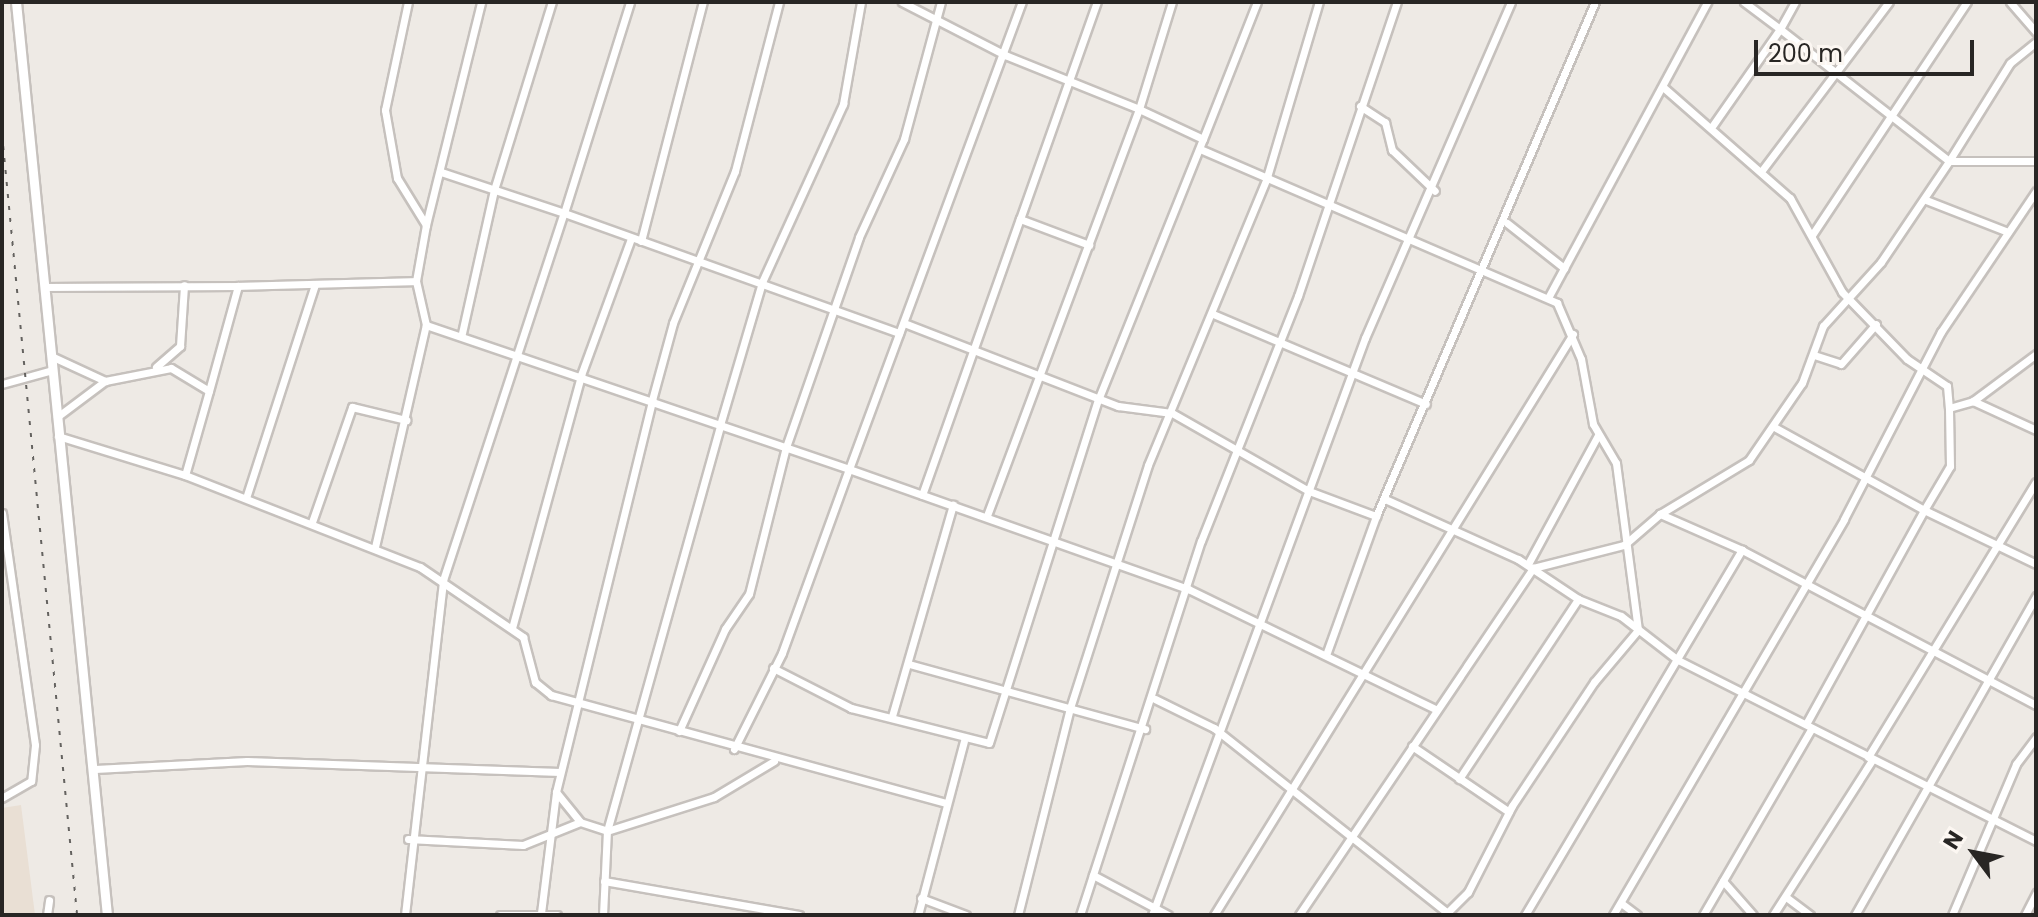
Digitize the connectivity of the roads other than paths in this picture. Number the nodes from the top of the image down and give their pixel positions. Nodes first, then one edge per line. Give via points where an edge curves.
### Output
1 (16, 2) edge
2 (408, 2) edge
3 (481, 2) edge
4 (552, 2) edge
5 (630, 2) edge
6 (703, 2) edge
7 (779, 2) edge
8 (861, 2) edge
9 (902, 2) edge
10 (941, 2) edge
11 (1022, 2) edge
12 (1097, 2) edge
13 (1172, 2) edge
14 (1257, 2) edge
15 (1319, 2) edge
16 (1397, 2) edge
17 (1511, 2) edge
18 (1597, 2) edge
19 (1707, 2) edge
20 (1744, 2) edge
21 (1795, 2) edge
22 (1889, 2) edge
23 (1967, 2) edge
24 (2010, 2) edge
25 (936, 21) junction
26 (1780, 29) junction
27 (2036, 32) edge
28 (2036, 42) edge
29 (1005, 55) junction
30 (1838, 74) junction
31 (1068, 83) junction
32 (1663, 87) junction
33 (1360, 106) junction
34 (1139, 109) junction
35 (1895, 115) junction
36 (1713, 125) junction
37 (1203, 139) junction
38 (1200, 149) junction
39 (1949, 161) junction
40 (2036, 161) edge
41 (1763, 169) junction
42 (441, 172) junction
43 (1267, 177) junction
44 (494, 190) junction
45 (1435, 191) junction
46 (2036, 191) edge
47 (1926, 200) junction
48 (1328, 202) junction
49 (564, 213) junction
50 (1020, 219) junction
51 (1507, 223) junction
52 (426, 225) junction
53 (2008, 232) junction
54 (1812, 235) junction
55 (631, 238) junction
56 (1408, 238) junction
57 (641, 241) junction
58 (1089, 245) junction
59 (701, 260) junction
60 (1484, 268) junction
61 (1564, 268) junction
62 (416, 281) junction
63 (762, 282) junction
64 (184, 285) junction
65 (315, 285) junction
66 (238, 286) junction
67 (44, 287) junction
68 (1549, 296) junction
69 (1850, 301) junction
70 (838, 310) junction
71 (1213, 314) junction
72 (904, 323) junction
73 (1876, 324) junction
74 (426, 325) junction
75 (462, 333) junction
76 (899, 333) junction
77 (1573, 334) junction
78 (1276, 343) junction
79 (971, 354) junction
80 (2036, 354) edge
81 (522, 355) junction
82 (1814, 355) junction
83 (51, 356) junction
84 (154, 368) junction
85 (52, 370) junction
86 (1923, 372) junction
87 (1352, 374) junction
88 (581, 375) junction
89 (1040, 378) junction
90 (105, 381) junction
91 (2, 384) edge
92 (209, 391) junction
93 (1984, 391) junction
94 (652, 400) junction
95 (1098, 400) junction
96 (1973, 401) junction
97 (1426, 404) junction
98 (1949, 408) junction
99 (1999, 411) junction
100 (1172, 413) junction
101 (57, 417) junction
102 (406, 420) junction
103 (720, 425) junction
104 (1776, 428) junction
105 (2036, 430) edge
106 (1598, 435) junction
107 (58, 436) junction
108 (1237, 445) junction
109 (786, 447) junction
110 (849, 469) junction
111 (185, 475) junction
112 (1867, 478) junction
113 (2036, 482) edge
114 (1309, 491) junction
115 (922, 495) junction
116 (246, 498) junction
117 (1385, 499) junction
118 (953, 505) junction
119 (1924, 510) junction
120 (2, 513) edge
121 (1660, 514) junction
122 (987, 516) junction
123 (1376, 516) junction
124 (312, 522) junction
125 (1450, 529) junction
126 (1051, 537) junction
127 (1998, 543) junction
128 (1624, 545) junction
129 (375, 547) junction
130 (1742, 550) junction
131 (1121, 564) junction
132 (2036, 564) edge
133 (1530, 566) junction
134 (443, 580) junction
135 (1804, 583) junction
136 (1188, 589) junction
137 (2036, 596) edge
138 (1578, 599) junction
139 (1863, 616) junction
140 (1260, 625) junction
141 (512, 628) junction
142 (1638, 630) junction
143 (1931, 654) junction
144 (1326, 655) junction
145 (1678, 660) junction
146 (909, 664) junction
147 (773, 668) junction
148 (1366, 677) junction
149 (1987, 680) junction
150 (1002, 689) junction
151 (1740, 690) junction
152 (1155, 699) junction
153 (577, 703) junction
154 (2036, 705) edge
155 (1070, 708) junction
156 (1435, 709) junction
157 (892, 716) junction
158 (640, 722) junction
159 (1809, 726) junction
160 (1145, 729) junction
161 (679, 731) junction
162 (1221, 733) junction
163 (2036, 737) edge
164 (964, 741) junction
165 (1412, 746) junction
166 (734, 749) junction
167 (1870, 759) junction
168 (774, 761) junction
169 (426, 764) junction
170 (95, 769) junction
171 (560, 772) junction
172 (1459, 779) junction
173 (1923, 788) junction
174 (1289, 790) junction
175 (556, 792) junction
176 (2, 798) edge
177 (946, 803) junction
178 (1509, 812) junction
179 (580, 822) junction
180 (1992, 824) junction
181 (607, 831) junction
182 (548, 837) junction
183 (408, 839) junction
184 (1351, 839) junction
185 (2036, 841) edge
186 (1093, 875) junction
187 (604, 881) junction
188 (1723, 881) junction
189 (2036, 893) edge
190 (1786, 897) junction
191 (921, 898) junction
192 (49, 900) dead end
193 (1621, 903) junction
194 (1154, 911) edge
195 (541, 913) edge
196 (1448, 914) edge
197 (47, 915) edge
198 (107, 915) edge
199 (405, 915) edge
200 (500, 915) edge
201 (557, 915) edge
202 (603, 915) edge
203 (799, 915) edge
204 (918, 915) edge
205 (966, 915) edge
206 (1018, 915) edge
207 (1080, 915) edge
208 (1168, 915) edge
209 (1214, 915) edge
210 (1299, 915) edge
211 (1525, 915) edge
212 (1613, 915) edge
213 (1637, 915) edge
214 (1703, 915) edge
215 (1753, 915) edge
216 (1773, 915) edge
217 (1810, 915) edge
218 (1855, 915) edge
219 (1952, 915) edge
220 (2025, 915) edge

1 - 67 street
2 - 52 street via 385,110 397,178
3 - 42 street
4 - 44 street
5 - 49 street
6 - 57 street
7 - 59 street via 735,171
8 - 63 street via 843,104
9 - 25 street
10 - 25 street
11 - 29 street
12 - 31 street
13 - 34 street
14 - 37 street
15 - 43 street
16 - 33 street
17 - 45 street
18 - 51 street
19 - 32 street
20 - 26 street
21 - 26 street
22 - 30 street
23 - 35 street
24 - 27 street
25 - 29 street
25 - 70 street via 904,139 859,237
26 - 30 street
26 - 36 street
28 - 39 street via 2010,63
29 - 31 street
29 - 72 street
30 - 35 street
30 - 41 street
31 - 34 street
31 - 50 street
32 - 36 street
32 - 61 street
33 - 45 street via 1385,122 1392,150
33 - 48 street
34 - 37 street
34 - 58 street
35 - 39 street
35 - 54 street
36 - 41 street
37 - 38 street
38 - 43 street
38 - 95 street
39 - 40 street
39 - 47 street
41 - 54 street
42 - 44 street
42 - 52 street
43 - 48 street
43 - 71 street
44 - 49 street
44 - 75 street
45 - 56 street
46 - 53 street
47 - 53 street
47 - 69 street
48 - 56 street
48 - 78 street
49 - 55 street
49 - 81 street
50 - 58 street
50 - 79 street
51 - 60 street
51 - 61 street
52 - 62 street
53 - 86 street
54 - 69 street
55 - 57 street
55 - 88 street
56 - 60 street
56 - 87 street
57 - 59 street
58 - 89 street
59 - 63 street
59 - 94 street via 673,323
60 - 68 street
60 - 97 street
61 - 68 street
62 - 65 street
62 - 74 street
63 - 70 street
63 - 103 street
64 - 66 street
64 - 67 street
64 - 84 street via 180,346
65 - 66 street
65 - 116 street
66 - 92 street
67 - 83 street
68 - 77 street
69 - 73 street
69 - 82 street via 1823,326
70 - 76 street
70 - 109 street
71 - 78 street
71 - 100 street
72 - 76 street
72 - 79 street
73 - 82 street via 1841,364
73 - 86 street
74 - 75 street
74 - 102 street
75 - 81 street
76 - 110 street
77 - 106 street
77 - 125 street
78 - 87 street
78 - 108 street
79 - 89 street
79 - 115 street
80 - 93 street
81 - 88 street
81 - 134 street
82 - 104 street
83 - 85 street
83 - 90 street
84 - 90 street
84 - 92 street via 171,368
85 - 91 street
85 - 101 street
86 - 98 street via 1947,386
86 - 112 street
87 - 97 street
87 - 114 street
88 - 94 street
88 - 141 street
89 - 95 street
89 - 122 street
90 - 101 street
92 - 111 street
93 - 96 street
93 - 99 street
94 - 103 street
94 - 153 street
95 - 100 street
95 - 126 street
96 - 98 street
96 - 99 street
97 - 117 street
98 - 119 street via 1950,466
99 - 105 street
100 - 108 street
100 - 131 street
101 - 107 street
102 - 124 street via 352,407
102 - 129 street
103 - 109 street
103 - 158 street
104 - 112 street
104 - 121 street via 1731,474
106 - 128 street via 1616,463
106 - 133 street
107 - 111 street
107 - 170 street
108 - 114 street
108 - 136 street
109 - 110 street
109 - 161 street via 749,594 725,629
110 - 115 street
110 - 147 street
111 - 116 street
112 - 119 street
112 - 135 street
113 - 127 street
114 - 123 street
114 - 140 street
115 - 118 street
116 - 124 street
117 - 123 street
117 - 125 street
118 - 122 street
118 - 146 street
119 - 127 street
119 - 139 street
120 - 176 street via 35,745 31,781
121 - 128 street
121 - 130 street
122 - 126 street
123 - 144 street
124 - 129 street
125 - 133 street
125 - 148 street
126 - 131 street
126 - 150 street
127 - 132 street
127 - 143 street
128 - 133 street
128 - 142 street
129 - 134 street
130 - 135 street
130 - 145 street
131 - 136 street
131 - 155 street
133 - 138 street
133 - 156 street
134 - 141 street
134 - 169 street
135 - 139 street
135 - 151 street
136 - 140 street
136 - 152 street
137 - 149 street
138 - 142 street
138 - 172 street
139 - 143 street
139 - 159 street
140 - 144 street
140 - 162 street
141 - 153 street via 529,643 540,688
142 - 145 street
142 - 178 street via 1597,677
143 - 149 street
143 - 167 street
144 - 148 street
145 - 151 street
145 - 211 street
146 - 150 street
146 - 157 street
147 - 157 street via 807,690
147 - 166 street
148 - 156 street
148 - 174 street
149 - 154 street
149 - 173 street
150 - 155 street
150 - 164 street via 989,743
151 - 159 street
151 - 193 street
152 - 160 street
152 - 162 street
153 - 158 street
153 - 171 street
155 - 160 street
155 - 206 street
156 - 165 street
157 - 164 street
158 - 161 street
158 - 181 street
159 - 167 street
159 - 188 street
160 - 186 street
161 - 166 street
162 - 174 street
162 - 194 street
163 - 180 street
164 - 177 street
165 - 172 street
165 - 184 street
166 - 168 street
167 - 173 street
167 - 190 street
168 - 177 street
168 - 181 street via 714,797
169 - 170 street via 247,761
169 - 171 street
169 - 183 street
170 - 198 street
171 - 175 street
172 - 178 street
173 - 180 street
173 - 218 street
174 - 184 street
174 - 209 street
175 - 179 street
175 - 182 street
177 - 191 street
178 - 196 street via 1468,892
179 - 181 street
179 - 182 street
180 - 185 street
180 - 219 street
181 - 187 street
182 - 183 street via 520,845
182 - 195 street
183 - 199 street
184 - 196 street
184 - 210 street
186 - 194 street
186 - 207 street
187 - 202 street
187 - 203 street
188 - 214 street
188 - 215 street
189 - 220 street
190 - 216 street
190 - 217 street
191 - 204 street
191 - 205 street
192 - 197 street
193 - 212 street
193 - 213 street
194 - 208 street
195 - 200 street
195 - 201 street

